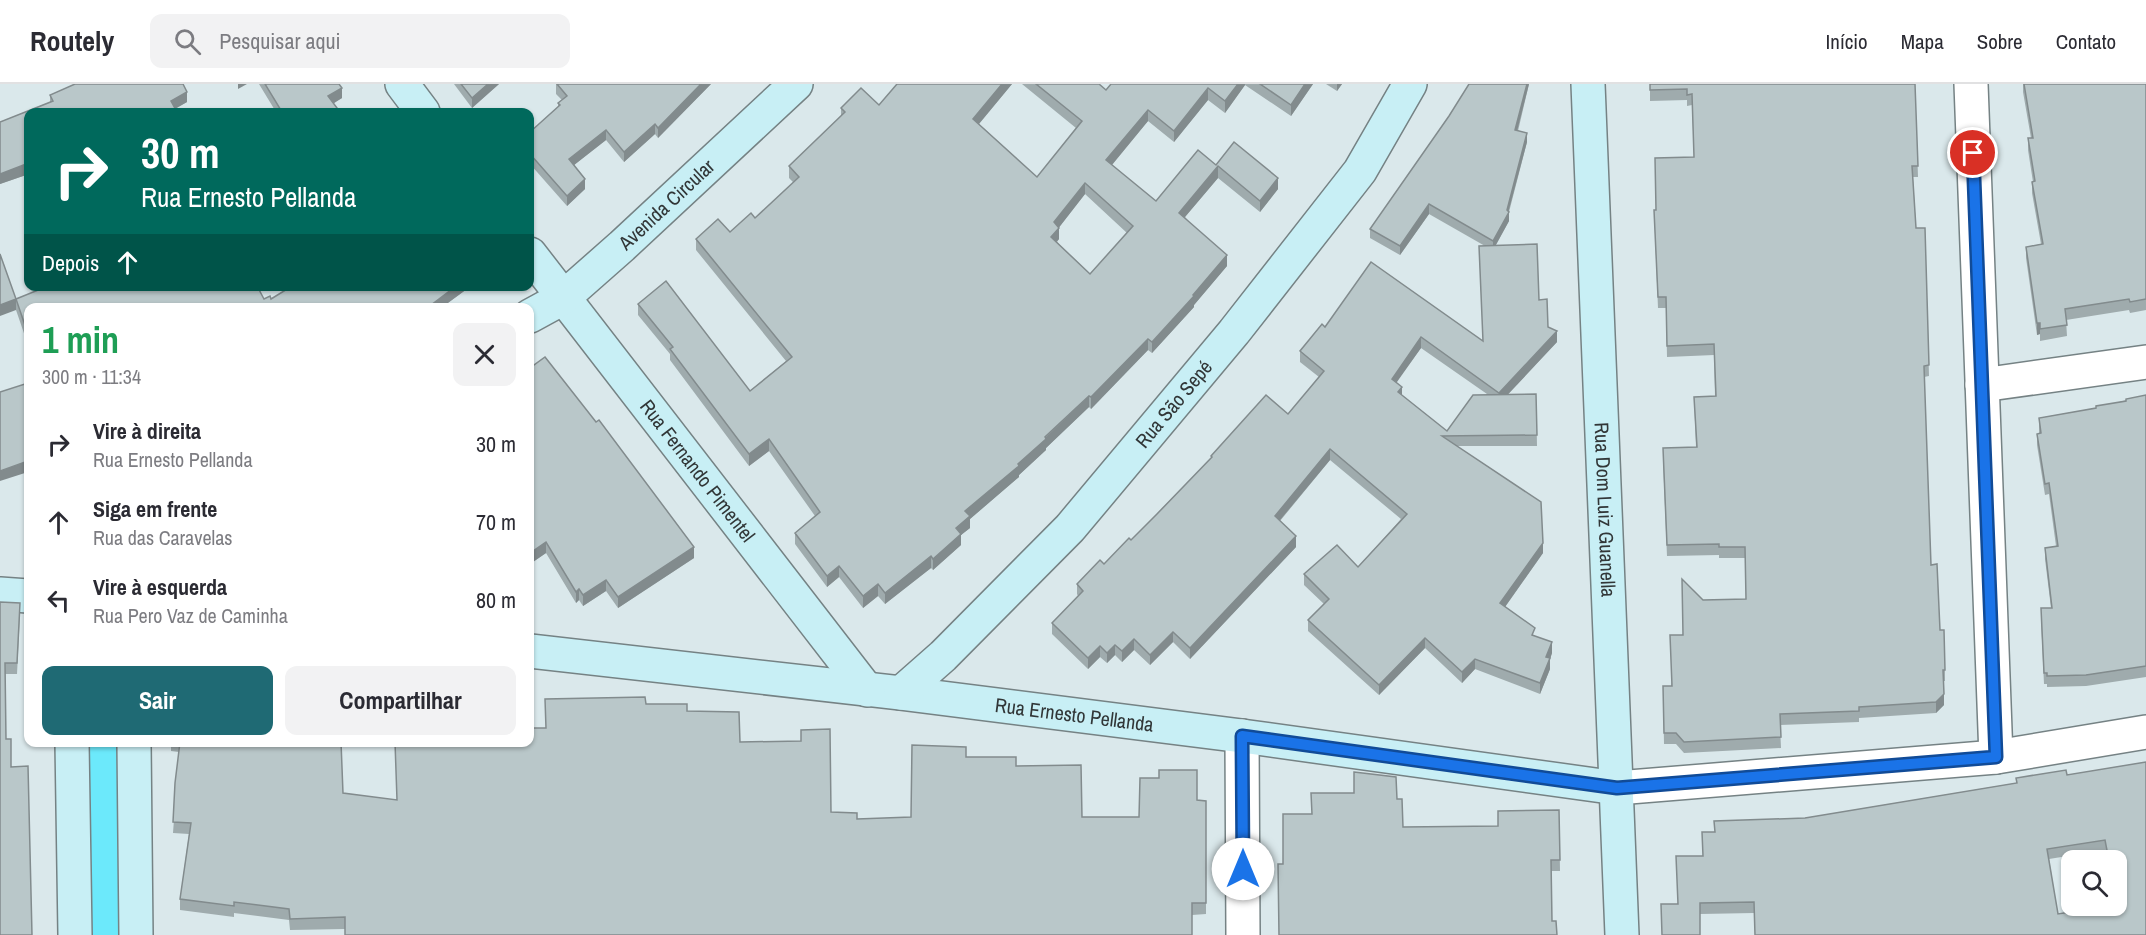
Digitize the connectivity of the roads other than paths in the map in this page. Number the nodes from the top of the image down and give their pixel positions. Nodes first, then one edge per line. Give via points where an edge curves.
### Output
1 (402, 84) edge
2 (796, 84) edge
3 (1410, 84) edge
4 (1588, 84) edge
5 (1971, 84) edge
6 (420, 108) edge
7 (534, 259) edge
8 (563, 298) junction
9 (534, 314) edge
10 (2146, 362) edge
11 (1982, 385) junction
12 (0, 594) edge
13 (24, 596) edge
14 (534, 651) edge
15 (867, 690) junction
16 (901, 693) junction
17 (2146, 732) edge
18 (1242, 736) junction
19 (72, 747) edge
20 (134, 747) edge
21 (1996, 757) junction
22 (1617, 788) junction
23 (75, 935) edge
24 (136, 935) edge
25 (1243, 935) edge
26 (1622, 935) edge

1 - 6 street
2 - 8 street, Avenida Circular
3 - 16 street, Rua São Sepé via 1360,171 1226,341 1070,528
4 - 22 street, Rua Dom Luiz Guanella
5 - 11 street
7 - 8 street, Rua Fernando Pimentel
8 - 9 street, Avenida Circular
8 - 15 street, Rua Fernando Pimentel
10 - 11 street
11 - 21 street
12 - 13 street
14 - 15 street, Rua Ernesto Pellanda
15 - 16 street, Rua Ernesto Pellanda
16 - 18 street, Rua Ernesto Pellanda
17 - 21 street
18 - 22 street, Rua Ernesto Pellanda
18 - 25 street
19 - 23 street
20 - 24 street
21 - 22 street
22 - 26 street, Rua Dom Luiz Guanella

